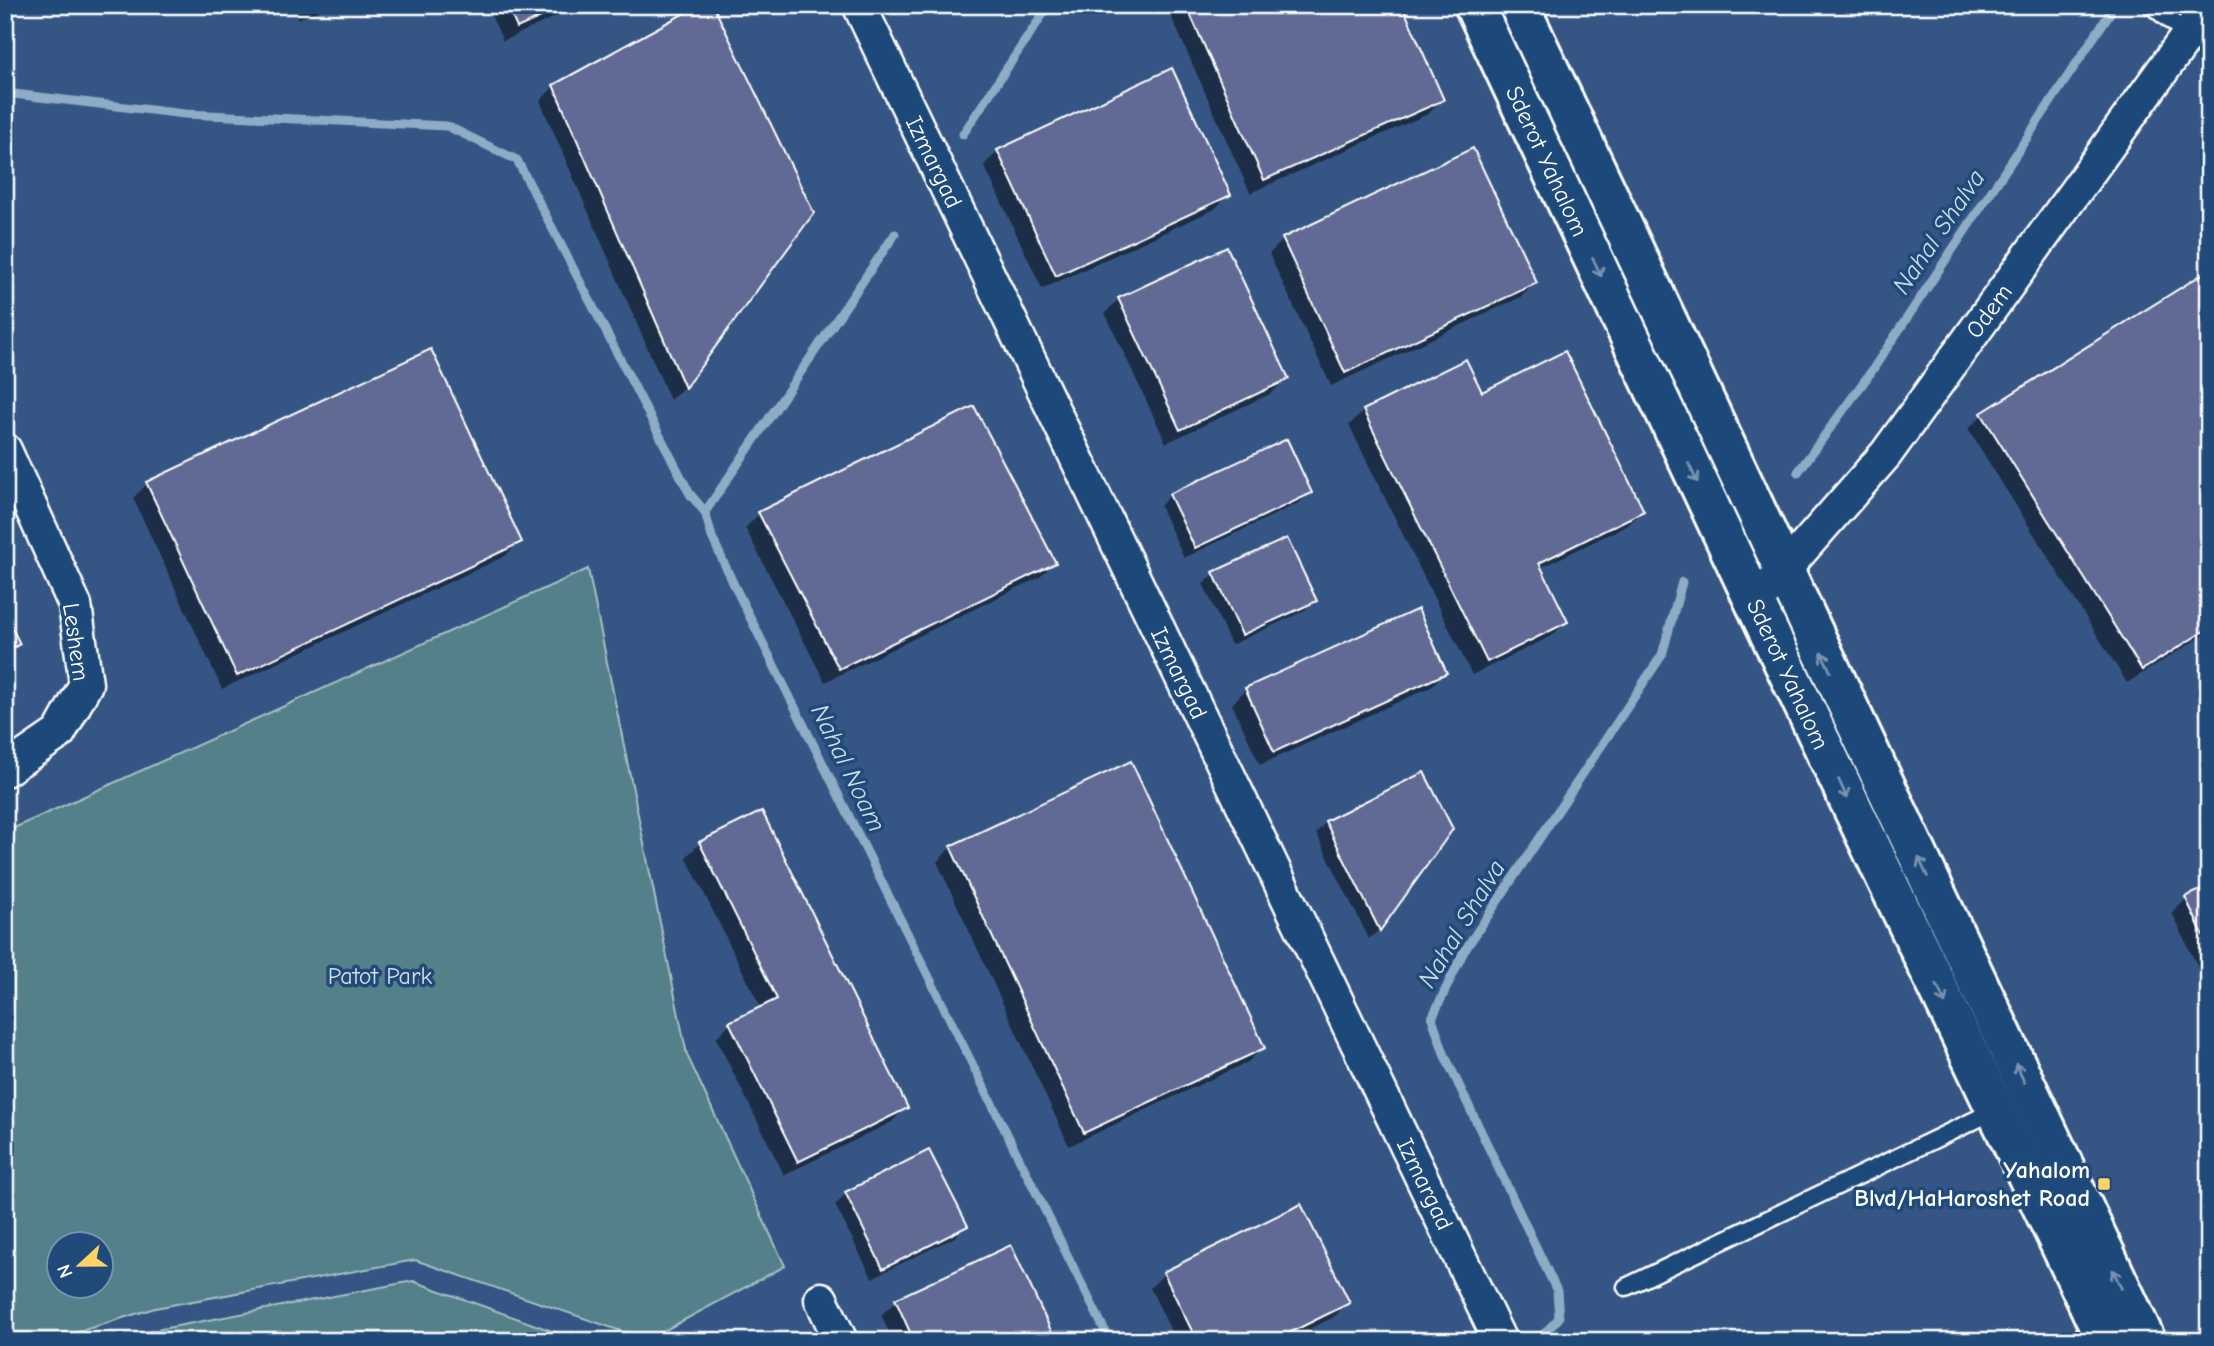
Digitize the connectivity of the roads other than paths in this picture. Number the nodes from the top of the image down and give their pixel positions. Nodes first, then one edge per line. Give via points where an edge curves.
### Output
1 (859, 5) edge
2 (1474, 5) edge
3 (1519, 5) edge
4 (2151, 5) edge
5 (2206, 5) edge
6 (2188, 34) junction
7 (5, 450) edge
8 (1784, 573) junction
9 (1755, 603) junction
10 (5, 771) edge
11 (1996, 1110) junction
12 (1626, 1287) dead end
13 (821, 1299) dead end
14 (841, 1341) edge
15 (1500, 1341) edge
16 (2106, 1341) edge
17 (2146, 1341) edge

1 - 15 street, Izmargad
2 -> 9 street, Sderot Yahalom
3 - 8 street, Sderot Yahalom
4 - 6 lane
5 - 6 street, Odem
6 - 8 street, Odem via 1886,454
7 - 10 street, Leshem via 75,605 86,684 59,733
8 - 9 street, Odem
17 -> 8 street, Sderot Yahalom
9 -> 11 street, Sderot Yahalom
11 - 12 lane
11 - 16 street, Sderot Yahalom
13 - 14 street

